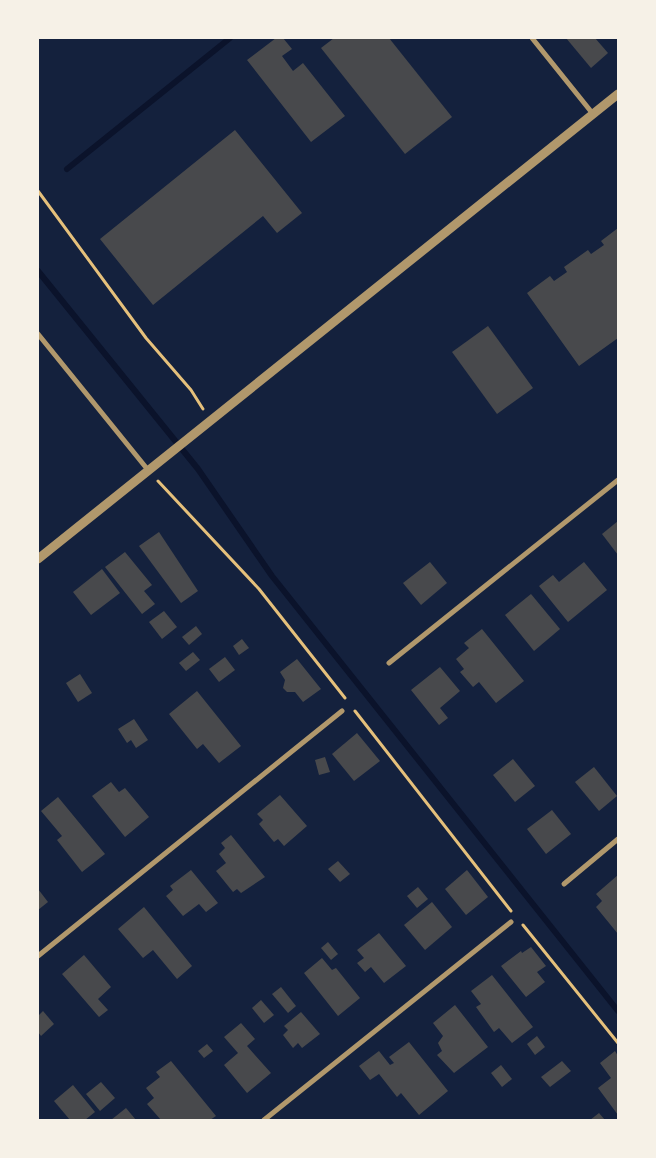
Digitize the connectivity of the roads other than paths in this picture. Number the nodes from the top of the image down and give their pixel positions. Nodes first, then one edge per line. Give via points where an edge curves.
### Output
1 (532, 38) edge
2 (617, 98) edge
3 (592, 114) junction
4 (38, 334) edge
5 (148, 470) junction
6 (618, 480) edge
7 (38, 559) edge
8 (388, 663) dead end
9 (342, 711) dead end
10 (618, 839) edge
11 (564, 884) dead end
12 (511, 922) dead end
13 (38, 956) edge
14 (264, 1120) edge

1 - 3 street
2 - 3 street
3 - 5 street
4 - 5 street
5 - 7 street
6 - 8 street
9 - 13 street
10 - 11 street
12 - 14 street

